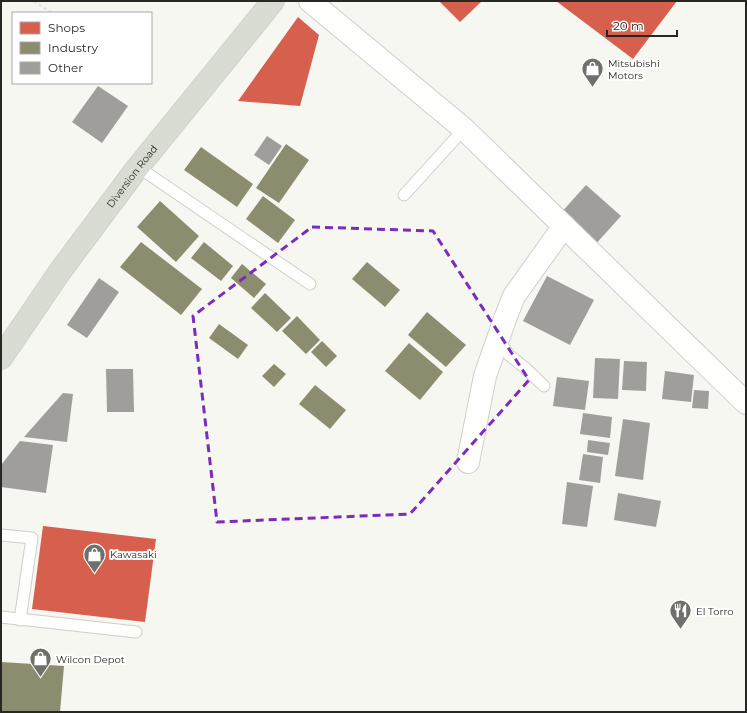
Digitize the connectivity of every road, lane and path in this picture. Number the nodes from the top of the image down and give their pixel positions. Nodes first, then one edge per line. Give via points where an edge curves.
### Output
1 (34, 1) edge
2 (273, 1) edge
3 (310, 1) edge
4 (50, 12) edge
5 (464, 129) junction
6 (138, 167) junction
7 (404, 195) dead end
8 (564, 226) junction
9 (310, 284) dead end
10 (498, 339) junction
11 (1, 358) edge
12 (544, 386) dead end
13 (746, 403) edge
14 (468, 462) dead end
15 (1, 535) edge
16 (1, 617) edge
17 (20, 620) junction
18 (136, 632) dead end

1 - 4 path
2 - 6 highway, Diversion Road
3 - 5 street
5 - 7 lane
5 - 8 street
6 - 9 lane
6 - 11 highway, Diversion Road via 61,270
8 - 10 street via 514,296
8 - 13 street
10 - 12 lane via 510,355
10 - 14 street via 485,376
15 - 17 lane via 32,538
16 - 17 lane
17 - 18 lane

